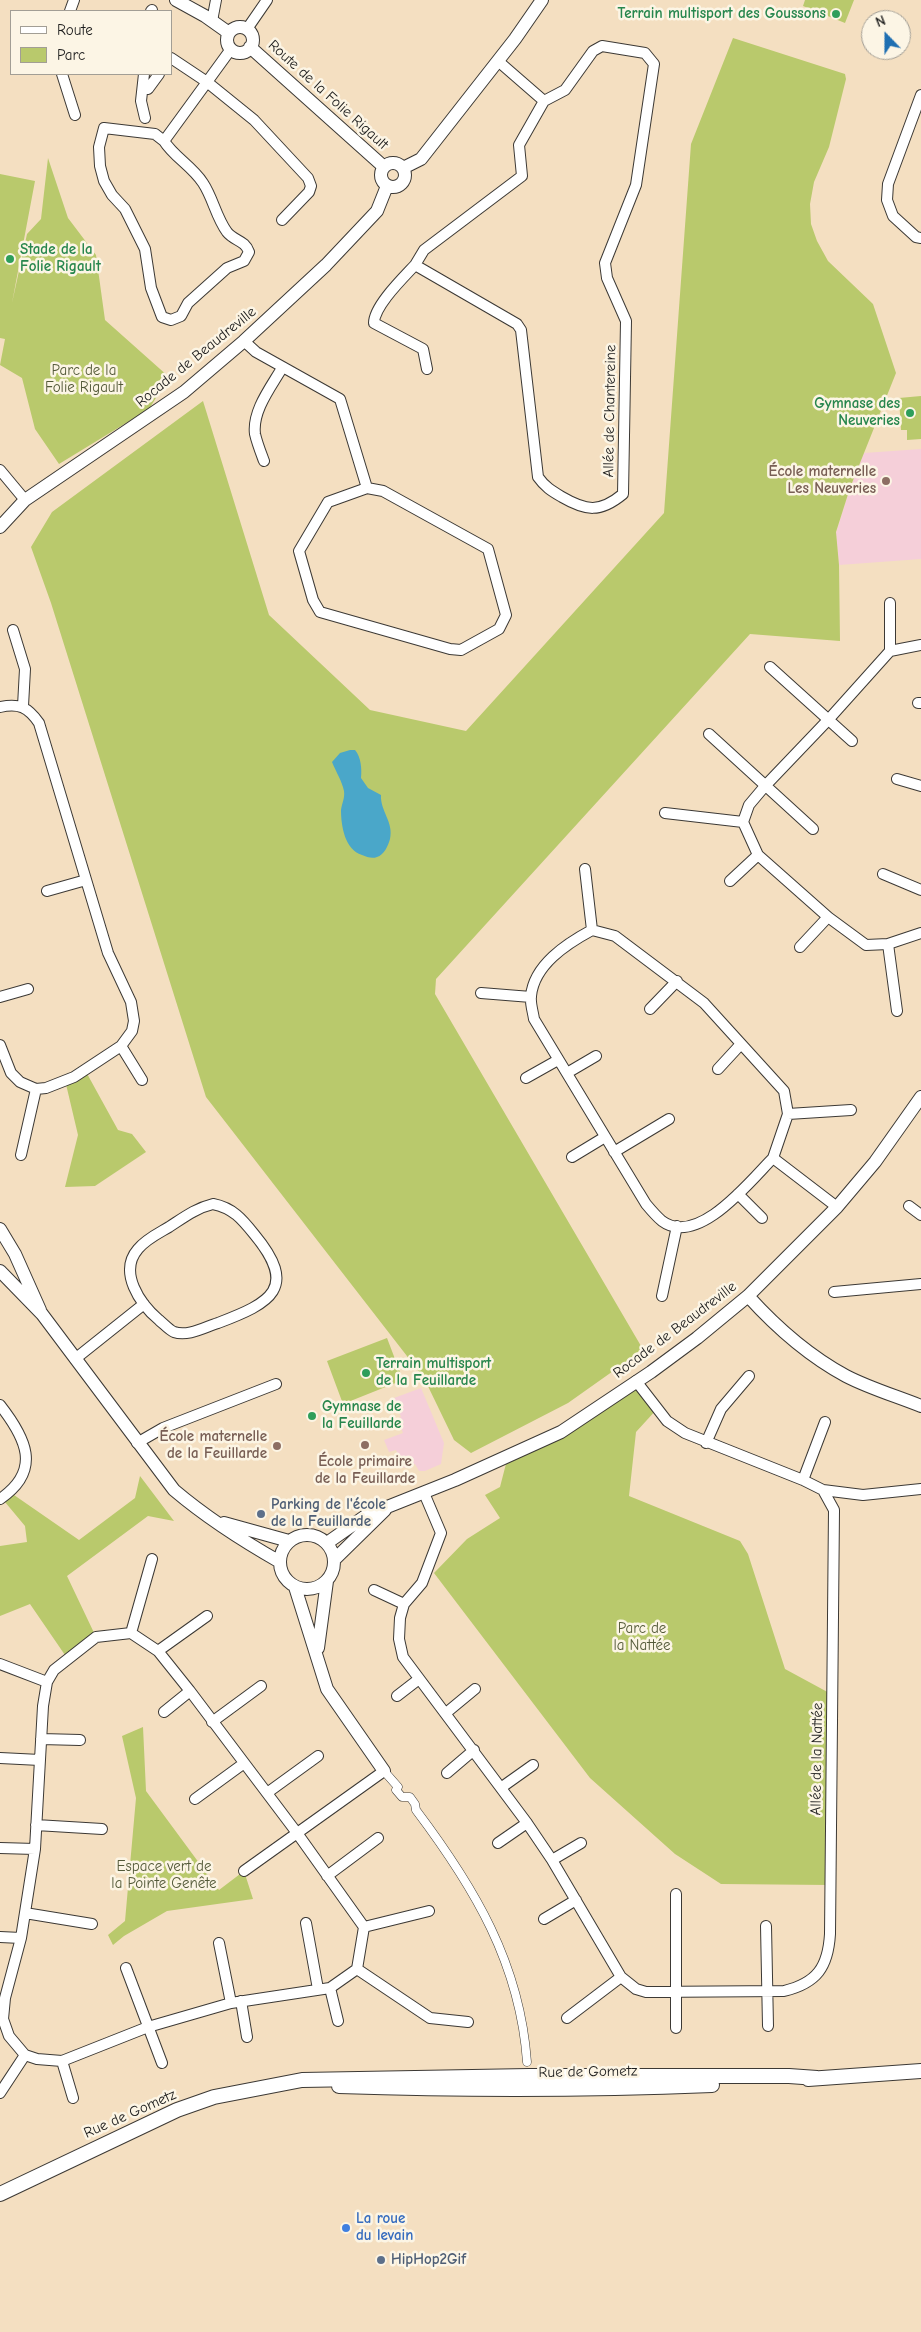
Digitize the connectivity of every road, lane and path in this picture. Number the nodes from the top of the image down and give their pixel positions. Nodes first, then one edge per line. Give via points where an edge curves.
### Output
1 (176, 0) edge
2 (216, 0) edge
3 (268, 0) edge
4 (542, 0) edge
5 (212, 21) junction
6 (247, 29) junction
7 (229, 33) junction
8 (250, 47) junction
9 (232, 49) junction
10 (172, 59) edge
11 (498, 61) junction
12 (62, 75) edge
13 (144, 75) edge
14 (158, 75) edge
15 (208, 82) junction
16 (143, 85) junction
17 (921, 95) edge
18 (544, 101) junction
19 (75, 115) dead end
20 (144, 118) dead end
21 (164, 140) junction
22 (384, 167) junction
23 (402, 168) junction
24 (388, 186) junction
25 (282, 220) dead end
26 (921, 238) edge
27 (415, 265) junction
28 (244, 341) junction
29 (282, 368) junction
30 (427, 369) dead end
31 (264, 461) dead end
32 (0, 470) edge
33 (367, 488) junction
34 (25, 500) junction
35 (0, 527) edge
36 (890, 603) dead end
37 (13, 630) dead end
38 (921, 645) edge
39 (890, 650) junction
40 (770, 667) dead end
41 (23, 706) junction
42 (0, 707) edge
43 (829, 719) junction
44 (709, 734) dead end
45 (852, 741) dead end
46 (897, 779) dead end
47 (765, 786) junction
48 (921, 786) edge
49 (665, 813) dead end
50 (743, 822) junction
51 (813, 829) dead end
52 (758, 855) junction
53 (585, 870) dead end
54 (883, 874) dead end
55 (86, 880) junction
56 (730, 881) dead end
57 (921, 890) edge
58 (47, 892) dead end
59 (828, 917) junction
60 (592, 930) junction
61 (921, 933) edge
62 (888, 944) junction
63 (800, 947) dead end
64 (677, 981) junction
65 (28, 989) dead end
66 (481, 993) dead end
67 (0, 997) edge
68 (530, 997) junction
69 (650, 1009) dead end
70 (897, 1011) dead end
71 (741, 1044) junction
72 (0, 1045) edge
73 (121, 1046) junction
74 (596, 1056) dead end
75 (558, 1060) junction
76 (3, 1066) edge
77 (718, 1069) dead end
78 (567, 1073) junction
79 (526, 1078) dead end
80 (142, 1080) dead end
81 (36, 1090) junction
82 (921, 1097) edge
83 (851, 1110) dead end
84 (788, 1114) junction
85 (669, 1119) dead end
86 (605, 1137) junction
87 (614, 1152) junction
88 (21, 1155) dead end
89 (572, 1157) dead end
90 (773, 1158) junction
91 (738, 1194) junction
92 (909, 1206) dead end
93 (837, 1207) junction
94 (921, 1215) edge
95 (762, 1218) dead end
96 (677, 1226) junction
97 (2, 1236) edge
98 (0, 1271) edge
99 (921, 1284) edge
100 (834, 1292) dead end
101 (662, 1296) dead end
102 (748, 1296) junction
103 (144, 1304) junction
104 (42, 1314) junction
105 (75, 1358) junction
106 (749, 1376) dead end
107 (636, 1381) junction
108 (276, 1384) dead end
109 (0, 1405) edge
110 (921, 1406) edge
111 (825, 1422) dead end
112 (137, 1443) junction
113 (706, 1443) junction
114 (803, 1480) junction
115 (921, 1488) edge
116 (823, 1490) junction
117 (424, 1493) junction
118 (0, 1499) edge
119 (386, 1509) junction
120 (210, 1518) junction
121 (289, 1541) junction
122 (327, 1543) junction
123 (152, 1559) dead end
124 (335, 1559) junction
125 (280, 1562) junction
126 (327, 1581) junction
127 (295, 1587) junction
128 (374, 1590) dead end
129 (404, 1604) junction
130 (208, 1616) dead end
131 (131, 1633) junction
132 (158, 1651) junction
133 (317, 1652) junction
134 (0, 1664) edge
135 (419, 1678) junction
136 (47, 1682) junction
137 (260, 1686) dead end
138 (475, 1689) dead end
139 (190, 1691) junction
140 (397, 1696) dead end
141 (164, 1712) dead end
142 (446, 1713) junction
143 (212, 1722) junction
144 (41, 1740) junction
145 (80, 1740) dead end
146 (474, 1750) junction
147 (318, 1756) dead end
148 (0, 1758) edge
149 (40, 1760) junction
150 (243, 1764) junction
151 (533, 1765) dead end
152 (384, 1771) junction
153 (447, 1773) dead end
154 (502, 1787) junction
155 (267, 1793) junction
156 (195, 1799) dead end
157 (527, 1823) junction
158 (36, 1826) junction
159 (102, 1829) dead end
160 (297, 1833) junction
161 (378, 1838) dead end
162 (498, 1843) dead end
163 (581, 1843) dead end
164 (0, 1848) edge
165 (35, 1849) junction
166 (552, 1860) junction
167 (244, 1872) dead end
168 (327, 1876) junction
169 (676, 1894) dead end
170 (576, 1900) junction
171 (429, 1911) dead end
172 (25, 1913) junction
173 (544, 1919) dead end
174 (306, 1923) dead end
175 (92, 1924) dead end
176 (766, 1926) dead end
177 (364, 1927) junction
178 (0, 1937) edge
179 (21, 1938) junction
180 (219, 1943) dead end
181 (126, 1968) dead end
182 (357, 1969) junction
183 (621, 1977) junction
184 (330, 1988) junction
185 (318, 1989) junction
186 (768, 1991) junction
187 (676, 1992) junction
188 (236, 2002) junction
189 (567, 2018) dead end
190 (2, 2019) edge
191 (338, 2021) dead end
192 (468, 2022) dead end
193 (768, 2026) dead end
194 (148, 2027) junction
195 (676, 2028) dead end
196 (247, 2037) dead end
197 (26, 2055) junction
198 (62, 2061) junction
199 (527, 2062) dead end
200 (162, 2063) dead end
201 (921, 2071) edge
202 (0, 2093) edge
203 (73, 2098) dead end
204 (0, 2194) edge

1 - 5 street
2 - 5 street
3 - 6 street
4 - 11 street
5 - 7 street
6 - 7 street via 238,27
6 - 8 street via 252,38
7 - 9 street via 227,40
8 - 9 street via 240,52
8 - 22 street, Route de la Folie Rigault
9 - 15 street
10 - 15 street
11 - 18 street
11 - 23 street via 421,158
12 - 19 street
13 - 16 street
14 - 16 street via 148,89
15 - 21 street
15 - 25 street via 254,120 308,178 309,192
16 - 20 street
17 - 26 street via 888,184 888,200 893,216
18 - 27 street via 519,145 522,176 424,250
18 - 27 street, Allée de Chantereine via 565,90 593,51 602,46 645,53 654,64 636,185 605,263 607,278 626,321 623,494 610,506 582,508 544,486 538,477 521,330 517,324
21 - 21 street via 169,149 197,174 224,228 244,243 249,252 244,261 227,268 188,302 181,316 171,320 159,313 144,249 125,209 104,181 100,166 100,142 104,128 155,134
22 - 23 street via 393,163
22 - 24 street via 381,177
23 - 24 street via 405,174 402,182
24 - 28 street, Rocade de Beaudreville via 377,211 326,265
27 - 30 street via 394,286 374,317 374,323 423,349
28 - 29 street
28 - 34 street, Rocade de Beaudreville via 177,397
29 - 31 street via 255,422 255,435
29 - 33 street via 340,399
32 - 34 street
33 - 33 street via 328,502 299,551 313,600 320,612 450,649 461,650 499,629 506,615 488,549 384,491
34 - 35 street, Rocade de Beaudreville
36 - 39 street
37 - 41 street via 26,669
38 - 39 street
39 - 43 street
40 - 43 street
41 - 42 street
41 - 55 street via 32,712 45,737 55,781
43 - 45 street
43 - 47 street
44 - 47 street
46 - 48 street
47 - 50 street via 749,805
47 - 51 street
49 - 50 street
50 - 52 street
52 - 56 street
52 - 59 street
53 - 60 street
54 - 57 street
55 - 58 street
55 - 73 street via 108,953 134,1012 132,1031
59 - 62 street via 866,945
59 - 63 street
60 - 64 street via 615,936
60 - 68 street via 566,944 537,975
61 - 62 street
62 - 70 street
64 - 69 street
64 - 71 street via 704,1004
65 - 67 street
66 - 68 street
68 - 75 street via 534,1019
71 - 77 street
71 - 84 street via 784,1091
72 - 76 street
73 - 80 street
73 - 81 street via 74,1077
74 - 78 street
75 - 78 street
75 - 79 street
76 - 81 street via 20,1082
78 - 86 street
81 - 88 street
82 - 93 street, Rocade de Beaudreville via 876,1162
83 - 84 street
84 - 90 street
85 - 87 street
86 - 87 street
86 - 89 street
87 - 96 street via 646,1204 664,1222
90 - 91 street
90 - 93 street
91 - 95 street
91 - 96 street via 721,1211 692,1227
92 - 94 street
93 - 102 street, Rocade de Beaudreville
96 - 101 street
97 - 104 street
98 - 104 street
99 - 100 street
102 - 107 street, Rocade de Beaudreville via 697,1338
102 - 110 street via 764,1314 819,1359 847,1376
103 - 103 street via 129,1272 133,1256 145,1242 203,1206 213,1204 233,1210 272,1258 276,1286 261,1304 195,1332 174,1332
103 - 105 street
104 - 105 street
105 - 112 street
106 - 113 street via 721,1409
107 - 113 street via 668,1421
107 - 117 street, Rocade de Beaudreville via 561,1432
108 - 112 street via 163,1428
109 - 118 street via 15,1423 26,1451 25,1466 18,1480
111 - 114 street
112 - 120 street via 174,1490
113 - 114 street
114 - 116 street
115 - 116 street via 863,1495
116 - 186 street, Allée de la Nattée via 834,1510 835,1525 829,1953 823,1968 800,1987
117 - 119 street, Rocade de Beaudreville
117 - 129 street via 442,1533 422,1583
119 - 122 street, Rocade de Beaudreville via 367,1515
119 - 124 street, Rocade de Beaudreville
120 - 121 street
120 - 125 street
121 - 122 street via 313,1535
121 - 125 street
122 - 124 street
123 - 131 street
124 - 126 street
125 - 127 street via 284,1577
126 - 127 street via 312,1589
126 - 133 street
127 - 133 street
128 - 129 street
129 - 135 street, Allée de la Nattée via 399,1639 403,1657
130 - 132 street
131 - 132 street
131 - 136 street via 96,1637 54,1670
132 - 139 street
133 - 152 street via 327,1688
134 - 136 street
135 - 140 street
135 - 142 street, Allée de la Nattée
136 - 144 street
137 - 143 street
138 - 142 street
139 - 141 street
139 - 143 street
142 - 146 street, Allée de la Nattée
143 - 150 street
144 - 145 street
144 - 149 street
146 - 153 street
146 - 154 street, Allée de la Nattée
147 - 155 street
148 - 149 street
149 - 158 street
150 - 155 street
150 - 156 street
151 - 154 street
152 - 160 street
152 - 199 street via 402,1797 410,1797 415,1804 489,1922 512,1976
154 - 157 street, Allée de la Nattée
155 - 160 street
157 - 162 street
157 - 166 street, Allée de la Nattée
158 - 159 street
158 - 165 street
160 - 167 street
160 - 168 street
161 - 168 street
163 - 166 street
164 - 165 street
165 - 172 street
166 - 170 street, Allée de la Nattée
168 - 177 street
169 - 187 street
170 - 173 street
170 - 183 street, Allée de la Nattée
171 - 177 street
172 - 175 street
172 - 179 street
174 - 185 street
176 - 186 street
177 - 182 street
178 - 179 street
179 - 190 street
180 - 188 street
181 - 194 street
182 - 184 street
182 - 192 street via 430,2018
183 - 187 street, Allée de la Nattée via 636,1989 646,1992
183 - 189 street
184 - 185 street
184 - 191 street
185 - 188 street
186 - 187 street, Allée de la Nattée
186 - 193 street
187 - 195 street
188 - 194 street
188 - 196 street
190 - 197 street via 9,2036
194 - 198 street
194 - 200 street
197 - 198 street
197 - 202 street
198 - 203 street
201 - 204 main road, Rue de Gometz via 657,2088 487,2082 281,2084 214,2097 177,2110

